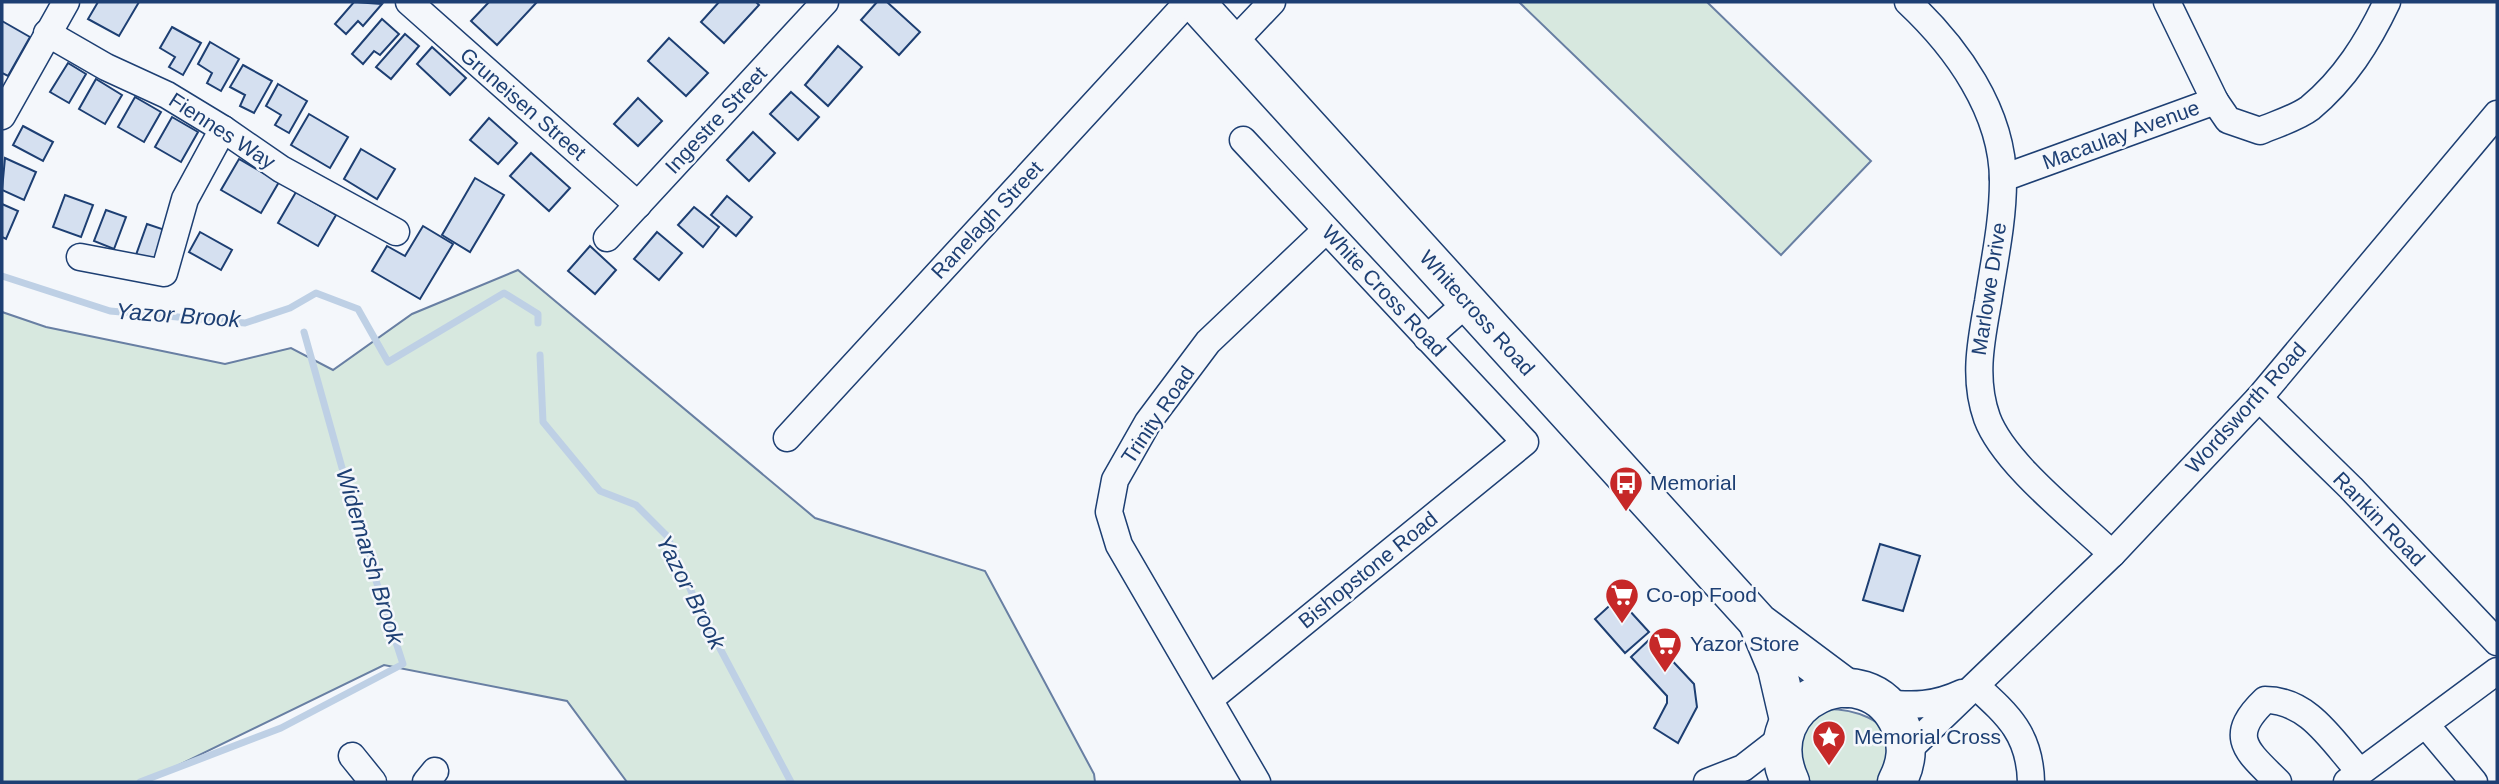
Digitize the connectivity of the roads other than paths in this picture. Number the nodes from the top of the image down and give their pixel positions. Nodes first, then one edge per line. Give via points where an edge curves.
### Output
1 (65, 2) edge
2 (825, 2) edge
3 (1188, 2) edge
4 (1195, 2) edge
5 (1272, 2) edge
6 (1908, 2) edge
7 (2167, 2) edge
8 (2387, 2) edge
9 (424, 7) edge
10 (47, 33) junction
11 (1233, 43) junction
12 (2215, 101) junction
13 (2497, 114) edge
14 (2, 116) edge
15 (223, 129) junction
16 (1242, 140) dead end
17 (2003, 178) junction
18 (638, 205) junction
19 (1326, 230) junction
20 (396, 232) dead end
21 (607, 238) dead end
22 (80, 257) dead end
23 (1467, 303) junction
24 (1427, 338) junction
25 (2259, 398) junction
26 (787, 438) dead end
27 (1525, 442) joint
28 (2112, 554) junction
29 (1759, 623) junction
30 (2497, 642) edge
31 (2497, 671) edge
32 (1976, 686) junction
33 (1846, 688) junction
34 (1210, 699) junction
35 (1883, 702) junction
36 (2426, 725) junction
37 (1786, 729) junction
38 (352, 756) dead end
39 (1907, 768) edge
40 (2353, 777) edge
41 (373, 782) edge
42 (1257, 782) edge
43 (1707, 782) edge
44 (1790, 782) edge
45 (2031, 782) edge
46 (2278, 782) edge
47 (2474, 782) edge

1 - 10 street
2 - 18 street, Ingestre Street
3 - 26 street, Ranelagh Street
4 - 11 highway, Whitecross Road
5 - 11 street
6 - 17 street, Marlowe Drive via 1940,32 1975,83 1993,127
7 - 12 street, Macaulay Avenue
8 - 12 street via 2373,33 2346,72 2308,109 2260,131 2228,120
9 - 18 street, Gruneisen Street
10 - 14 street
10 - 15 street, Fiennes Way
11 - 23 highway, Whitecross Road
12 - 17 street, Macaulay Avenue
13 - 25 street, Wordsworth Road
15 - 20 street, Fiennes Way via 281,169
15 - 22 street via 185,199 164,273
16 - 19 street, White Cross Road
17 - 28 street, Marlowe Drive via 1977,365 1987,418 2008,454
18 - 21 street, Ingestre Street
19 - 24 street, White Cross Road
19 - 34 street, Trinity Road via 1208,342 1148,422 1115,480 1109,512 1119,545
23 - 24 street
23 - 29 highway, Whitecross Road
24 - 27 street, White Cross Road
25 - 28 street, Wordsworth Road
25 - 30 street, Rankin Road
27 - 34 street, Bishopstone Road
28 - 32 street, Wordsworth Road
29 - 33 highway, Whitecross Road
29 - 37 highway, Whitecross Road via 1777,668
31 - 36 street
32 - 35 street, Wordsworth Road via 1939,703 1916,707
32 - 39 street, Wordsworth Road
32 - 45 street via 2018,731 2030,756
33 - 35 highway, Whitecross Road
33 - 37 highway via 1814,696
34 - 42 street, Trinity Road
35 - 39 highway via 1898,719
36 - 40 street
36 - 47 street
37 - 43 street via 1743,768
37 - 44 highway, Whitecross Road via 1783,767
38 - 41 street
40 - 46 street via 2303,709 2284,700 2265,700 2246,718 2244,736 2248,751

